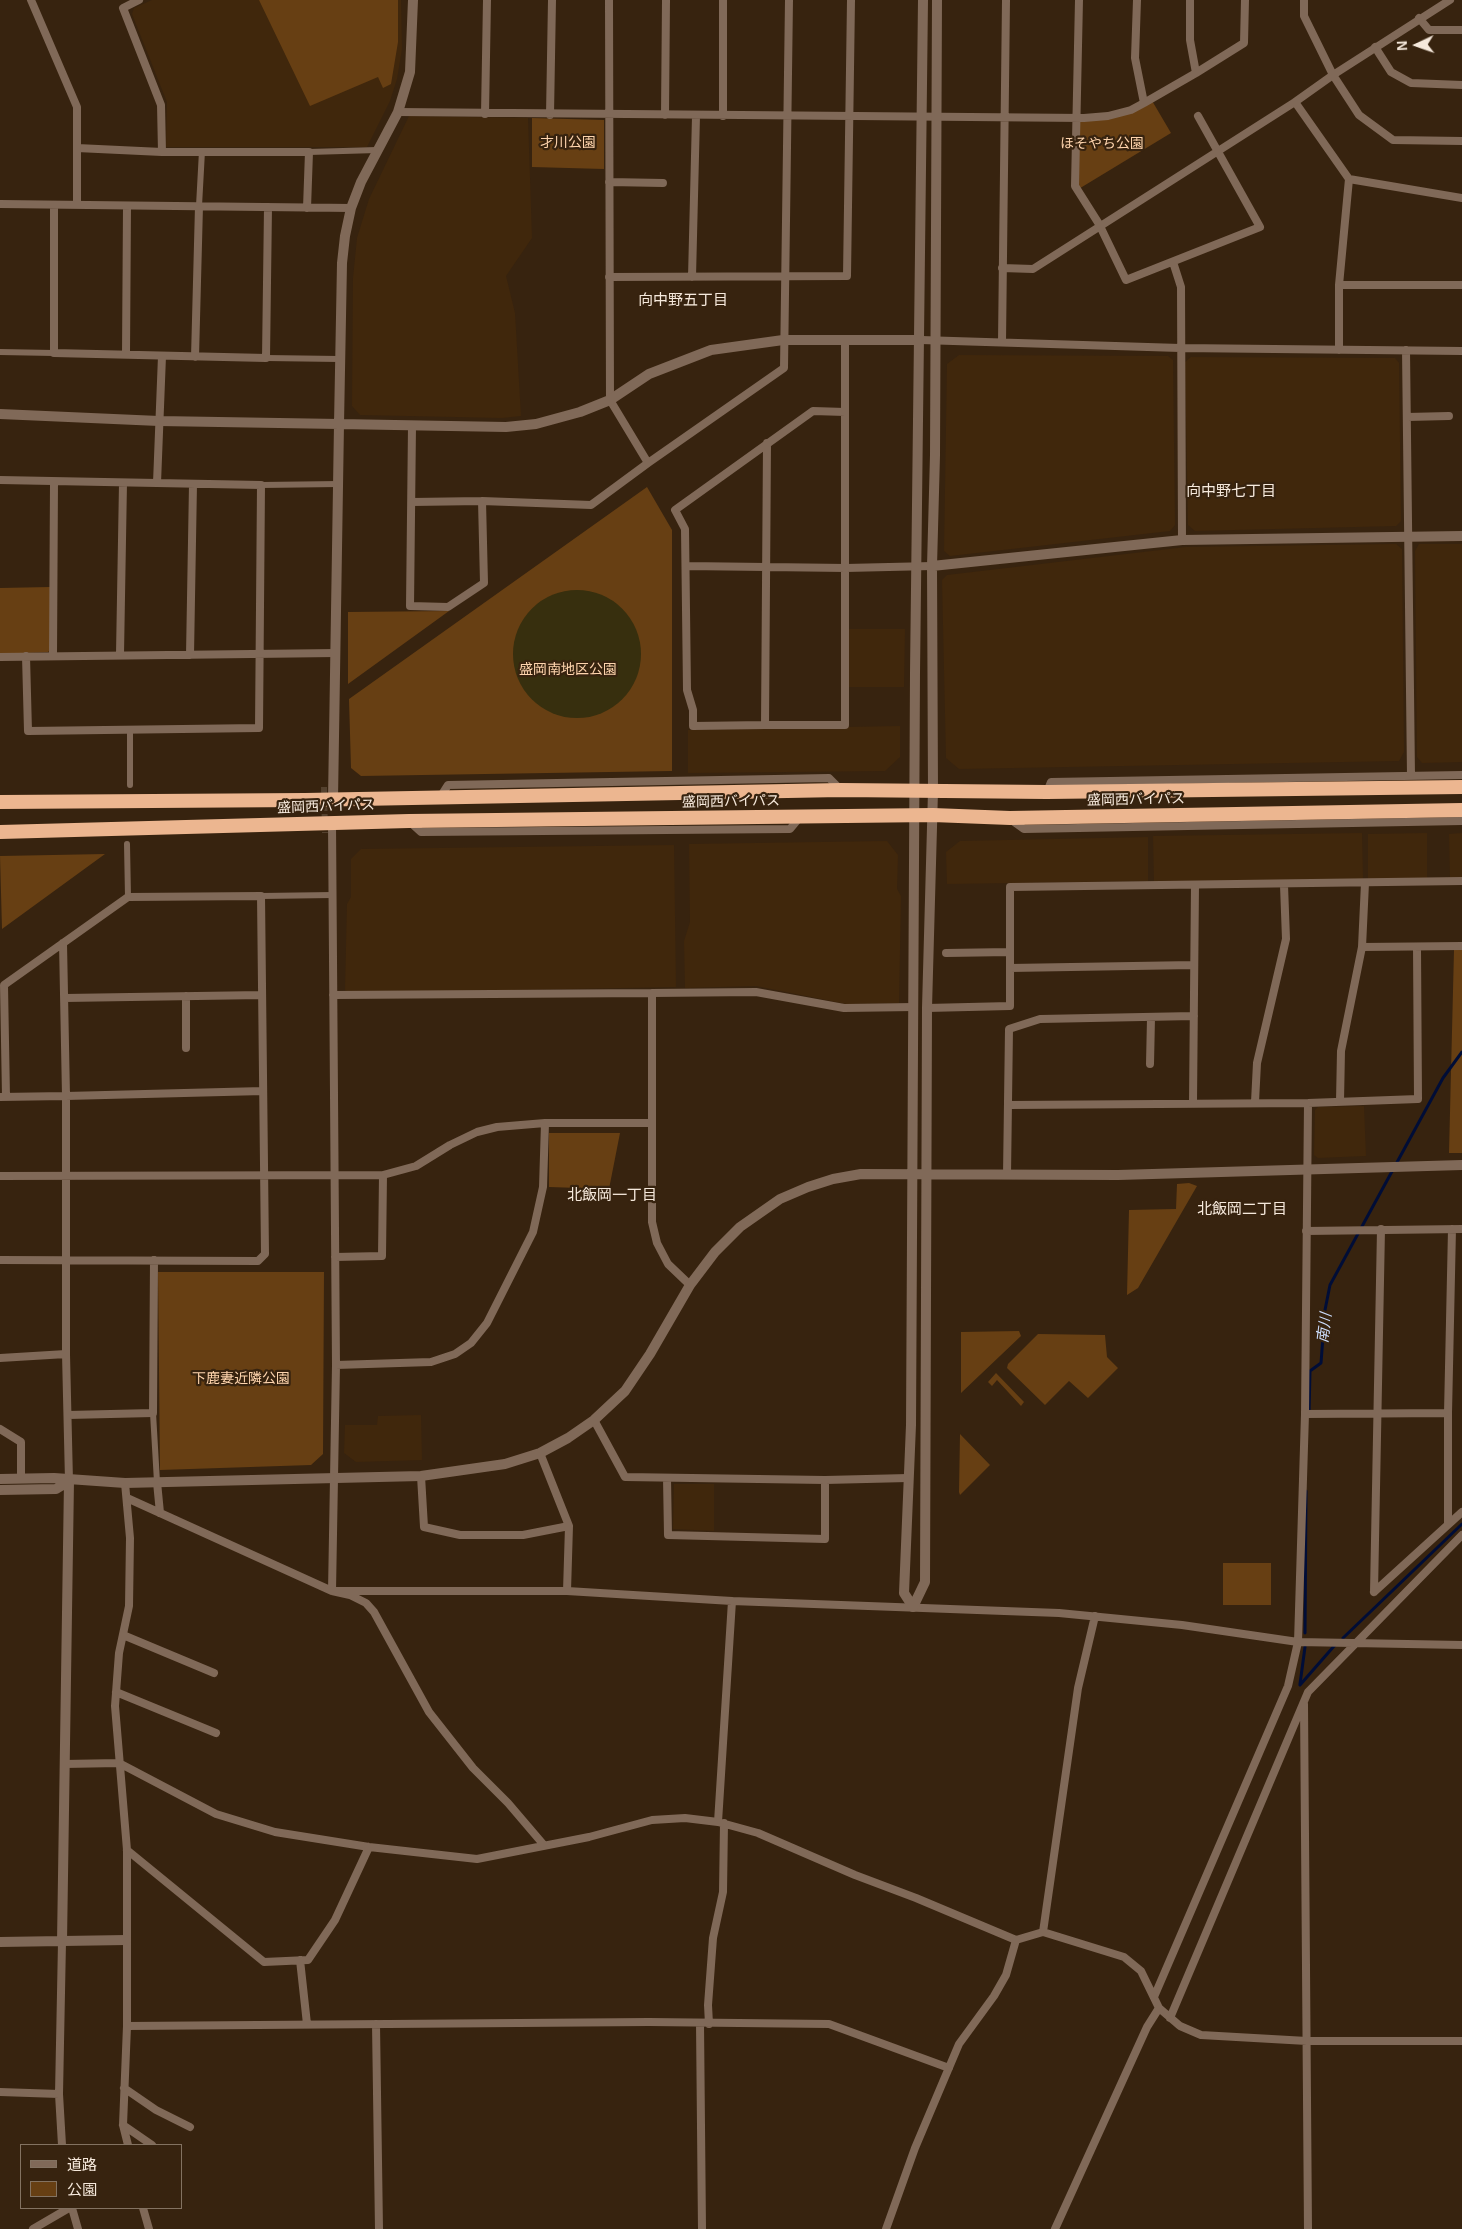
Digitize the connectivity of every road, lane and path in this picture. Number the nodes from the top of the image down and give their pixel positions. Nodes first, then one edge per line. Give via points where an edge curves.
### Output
1 (31, 0) edge
2 (139, 0) edge
3 (413, 0) edge
4 (487, 0) edge
5 (552, 0) edge
6 (609, 0) edge
7 (666, 0) edge
8 (723, 0) edge
9 (789, 0) edge
10 (851, 0) edge
11 (923, 0) edge
12 (937, 0) edge
13 (1006, 0) edge
14 (1079, 0) edge
15 (1138, 0) edge
16 (1190, 0) edge
17 (1244, 0) edge
18 (1304, 0) edge
19 (1450, 0) edge
20 (1419, 18) junction
21 (1462, 30) edge
22 (1375, 47) junction
23 (1196, 73) junction
24 (1333, 75) junction
25 (1462, 85) edge
26 (1295, 102) junction
27 (1144, 103) junction
28 (398, 112) junction
29 (485, 114) junction
30 (550, 115) junction
31 (609, 115) junction
32 (665, 115) junction
33 (696, 116) junction
34 (723, 116) junction
35 (787, 116) junction
36 (850, 116) junction
37 (922, 116) junction
38 (1198, 116) dead end
39 (936, 117) junction
40 (1005, 118) junction
41 (1076, 118) junction
42 (1462, 141) edge
43 (77, 148) junction
44 (377, 150) junction
45 (162, 152) junction
46 (202, 152) junction
47 (309, 152) junction
48 (1218, 152) junction
49 (1349, 179) junction
50 (609, 182) junction
51 (663, 183) dead end
52 (1462, 198) edge
53 (0, 204) edge
54 (54, 205) junction
55 (77, 205) junction
56 (127, 206) junction
57 (199, 206) junction
58 (268, 207) junction
59 (307, 208) junction
60 (351, 208) junction
61 (1099, 224) junction
62 (1173, 262) junction
63 (1002, 268) junction
64 (692, 276) junction
65 (786, 276) junction
66 (609, 277) junction
67 (1339, 285) junction
68 (1462, 285) edge
69 (783, 340) junction
70 (845, 340) junction
71 (921, 340) junction
72 (936, 341) junction
73 (1002, 342) junction
74 (1180, 348) junction
75 (1338, 350) junction
76 (1406, 350) junction
77 (1462, 351) edge
78 (0, 352) edge
79 (54, 353) junction
80 (126, 354) junction
81 (162, 356) junction
82 (195, 357) junction
83 (266, 358) junction
84 (339, 360) junction
85 (610, 400) junction
86 (845, 412) junction
87 (0, 414) edge
88 (1449, 416) dead end
89 (1407, 417) junction
90 (159, 421) junction
91 (339, 424) junction
92 (412, 426) junction
93 (767, 443) junction
94 (648, 462) junction
95 (0, 480) edge
96 (54, 482) junction
97 (124, 483) junction
98 (157, 483) junction
99 (193, 484) junction
100 (338, 484) junction
101 (261, 485) junction
102 (482, 501) junction
103 (412, 502) junction
104 (1462, 536) edge
105 (1408, 537) junction
106 (1182, 540) junction
107 (686, 566) junction
108 (932, 566) junction
109 (917, 567) junction
110 (767, 568) junction
111 (846, 568) junction
112 (336, 653) junction
113 (120, 654) junction
114 (190, 655) junction
115 (260, 655) junction
116 (0, 656) edge
117 (26, 656) junction
118 (53, 656) junction
119 (765, 725) junction
120 (130, 730) junction
121 (1462, 775) edge
122 (1412, 776) junction
123 (130, 785) dead end
124 (1462, 787) edge
125 (914, 791) junction
126 (933, 792) junction
127 (1048, 792) junction
128 (333, 799) junction
129 (0, 802) edge
130 (1462, 810) edge
131 (914, 815) junction
132 (933, 815) junction
133 (1010, 818) junction
134 (1462, 821) edge
135 (332, 824) junction
136 (0, 832) edge
137 (127, 844) dead end
138 (1462, 881) edge
139 (1365, 882) junction
140 (1195, 885) junction
141 (1284, 885) junction
142 (333, 895) junction
143 (261, 896) junction
144 (128, 897) junction
145 (64, 943) junction
146 (1462, 946) edge
147 (1362, 947) junction
148 (1417, 947) junction
149 (1010, 952) junction
150 (946, 953) dead end
151 (1194, 965) junction
152 (1010, 968) junction
153 (652, 993) junction
154 (262, 995) junction
155 (333, 995) junction
156 (186, 996) junction
157 (65, 998) junction
158 (914, 1006) junction
159 (928, 1008) junction
160 (1194, 1016) junction
161 (1150, 1018) junction
162 (186, 1048) dead end
163 (1150, 1064) dead end
164 (263, 1091) junction
165 (66, 1096) junction
166 (3, 1097) edge
167 (1340, 1101) junction
168 (1255, 1102) junction
169 (1308, 1102) junction
170 (1193, 1103) junction
171 (1009, 1105) junction
172 (545, 1123) junction
173 (651, 1124) junction
174 (1462, 1165) edge
175 (1308, 1168) junction
176 (66, 1175) junction
177 (264, 1175) junction
178 (383, 1175) junction
179 (912, 1175) junction
180 (928, 1175) junction
181 (1007, 1175) junction
182 (0, 1176) edge
183 (333, 1176) junction
184 (1381, 1229) junction
185 (1452, 1229) junction
186 (1462, 1229) edge
187 (1306, 1231) junction
188 (335, 1257) junction
189 (0, 1260) edge
190 (154, 1260) junction
191 (68, 1261) junction
192 (690, 1286) junction
193 (66, 1354) junction
194 (0, 1358) edge
195 (336, 1365) junction
196 (154, 1413) junction
197 (1448, 1413) junction
198 (1305, 1414) junction
199 (68, 1415) junction
200 (1377, 1415) junction
201 (594, 1420) junction
202 (0, 1428) edge
203 (540, 1453) junction
204 (422, 1476) junction
205 (21, 1478) junction
206 (333, 1478) junction
207 (668, 1478) junction
208 (908, 1478) junction
209 (0, 1479) edge
210 (69, 1480) junction
211 (825, 1480) junction
212 (157, 1482) junction
213 (125, 1483) junction
214 (0, 1490) edge
215 (127, 1498) junction
216 (1462, 1512) edge
217 (160, 1513) junction
218 (1448, 1524) junction
219 (568, 1526) junction
220 (1462, 1535) edge
221 (332, 1591) junction
222 (567, 1591) junction
223 (732, 1600) junction
224 (913, 1607) junction
225 (1095, 1616) junction
226 (123, 1635) junction
227 (1298, 1642) junction
228 (1353, 1643) junction
229 (1462, 1645) edge
230 (214, 1673) dead end
231 (116, 1692) junction
232 (1304, 1699) junction
233 (216, 1733) dead end
234 (119, 1763) junction
235 (64, 1764) junction
236 (721, 1822) junction
237 (543, 1844) junction
238 (369, 1847) junction
239 (128, 1850) junction
240 (1043, 1932) junction
241 (126, 1940) junction
242 (1016, 1940) junction
243 (0, 1942) edge
244 (62, 1942) junction
245 (300, 1960) junction
246 (1154, 1997) junction
247 (1159, 2008) junction
248 (1170, 2018) junction
249 (700, 2023) junction
250 (307, 2024) junction
251 (376, 2024) junction
252 (709, 2024) junction
253 (127, 2026) junction
254 (1307, 2041) junction
255 (1462, 2041) edge
256 (949, 2068) junction
257 (124, 2088) junction
258 (0, 2092) edge
259 (59, 2094) junction
260 (123, 2125) junction
261 (190, 2127) dead end
262 (62, 2144) edge
263 (128, 2144) edge
264 (151, 2144) edge
265 (69, 2209) edge
266 (71, 2209) edge
267 (143, 2209) edge
268 (32, 2229) edge
269 (78, 2229) edge
270 (149, 2229) edge
271 (379, 2229) edge
272 (702, 2229) edge
273 (886, 2229) edge
274 (1056, 2229) edge
275 (1308, 2229) edge

1 - 43 street via 77,107
2 - 45 street via 123,8 161,105
3 - 28 street via 413,51
4 - 29 street
5 - 30 street
6 - 31 street
7 - 32 street
8 - 34 street
9 - 35 street
10 - 36 street
11 - 37 street
12 - 39 street
13 - 40 street
14 - 41 street
15 - 27 street via 1136,58
16 - 23 street via 1190,40
17 - 23 street via 1244,44
18 - 24 street via 1304,16
19 - 20 street
20 - 21 street via 1429,30
20 - 22 street
22 - 24 street
22 - 25 street via 1391,72 1411,83
23 - 27 street
24 - 26 street
24 - 42 street via 1359,115 1393,140
26 - 48 street
26 - 49 street
27 - 41 street via 1108,116
28 - 29 street
28 - 44 street
29 - 30 street
30 - 31 street
31 - 32 street
31 - 50 street
32 - 33 street
33 - 34 street
33 - 64 street
34 - 35 street
35 - 36 street
35 - 65 street
36 - 37 street
36 - 65 street via 847,276
37 - 39 street
37 - 71 street
38 - 48 street
39 - 40 street
39 - 72 street
40 - 41 street
40 - 63 street
41 - 61 street via 1074,186
43 - 45 street
43 - 55 street
44 - 47 street
44 - 60 street
45 - 46 street
46 - 47 street
46 - 57 street
47 - 59 street
48 - 61 street
48 - 62 street via 1260,227
49 - 52 street
49 - 67 street
50 - 51 street
50 - 66 street
53 - 54 street
54 - 55 street
54 - 79 street
55 - 56 street
56 - 57 street
56 - 80 street
57 - 58 street
57 - 82 street
58 - 59 street
58 - 83 street
59 - 60 street
60 - 84 street via 342,263
61 - 62 street via 1126,280
61 - 63 street via 1032,269
62 - 74 street via 1181,287
63 - 73 street
64 - 65 street
64 - 66 street
65 - 69 street
66 - 85 street
67 - 68 street
67 - 75 street
69 - 70 street
69 - 85 street via 703,353 649,374
69 - 94 street via 784,368
70 - 71 street
70 - 86 street
71 - 72 street
71 - 109 street
72 - 73 street
72 - 108 street
73 - 74 street
74 - 75 street
74 - 106 street
75 - 76 street
76 - 77 street
76 - 89 street
78 - 79 street
79 - 80 street
80 - 81 street
81 - 82 street
81 - 90 street
82 - 83 street
83 - 84 street
84 - 91 street
85 - 92 street via 536,424 506,427
85 - 94 street
86 - 93 street via 813,410
86 - 111 street
87 - 90 street
88 - 89 street
89 - 105 street
90 - 91 street
90 - 98 street
91 - 92 street
91 - 100 street
92 - 103 street
93 - 107 street via 674,510 685,529
93 - 110 street
94 - 102 street via 591,505
95 - 96 street
96 - 97 street
96 - 118 street
97 - 98 street
97 - 113 street
98 - 99 street
99 - 101 street
99 - 114 street
100 - 101 street
100 - 112 street
101 - 115 street
102 - 103 street
102 - 103 street via 484,583 448,607 410,606
104 - 105 street
105 - 106 street
105 - 122 street
106 - 108 street
107 - 110 street
107 - 119 street via 686,690 693,710 693,726
108 - 109 street
108 - 126 street
109 - 111 street
109 - 125 street
110 - 111 street
110 - 119 street
111 - 119 street via 845,725
112 - 115 street
112 - 128 street
113 - 114 street
113 - 118 street
114 - 115 street
115 - 120 street via 259,728
116 - 117 street
117 - 118 street
117 - 120 street via 28,731
120 - 123 street
121 - 122 street
122 - 127 street via 1051,782
124 - 127 highway, 盛岡西バイパス
125 - 126 highway, 盛岡西バイパス
125 - 128 highway, 盛岡西バイパス
125 - 131 street
126 - 127 highway, 盛岡西バイパス
126 - 132 street
128 - 129 highway, 盛岡西バイパス
130 - 133 highway, 盛岡西バイパス
131 - 132 highway, 盛岡西バイパス
131 - 135 highway, 盛岡西バイパス
131 - 158 street
132 - 133 highway, 盛岡西バイパス
132 - 159 street
133 - 134 street via 1024,829
135 - 136 highway, 盛岡西バイパス
135 - 142 street
137 - 144 street
138 - 139 street
139 - 141 street
139 - 147 street
140 - 141 street
140 - 149 street via 1010,887
140 - 151 street
141 - 168 street via 1286,939 1257,1064
142 - 143 street
142 - 155 street
143 - 144 street
143 - 154 street
144 - 145 street
145 - 157 street
145 - 166 street via 4,985
146 - 148 street
147 - 148 street
147 - 167 street via 1341,1051
148 - 167 street via 1418,1099
149 - 150 street
149 - 152 street
151 - 152 street
151 - 160 street
152 - 159 street via 1010,1006
153 - 155 street
153 - 158 street via 756,992 844,1008
153 - 173 street
154 - 156 street
154 - 164 street
155 - 183 street
156 - 157 street
156 - 162 street
157 - 165 street
158 - 179 street
159 - 180 street
160 - 161 street
160 - 170 street
161 - 163 street
161 - 171 street via 1040,1019 1009,1029
164 - 165 street
164 - 177 street
165 - 166 street
165 - 176 street
167 - 169 street
168 - 169 street
168 - 170 street
169 - 175 street
170 - 171 street
171 - 181 street
172 - 173 street
172 - 178 street via 512,1124 477,1132 416,1166
172 - 195 street via 543,1187 533,1232 487,1323 471,1342 455,1354 431,1362
173 - 192 street via 652,1222 668,1264
174 - 175 street
175 - 181 street via 1118,1175
175 - 187 street
176 - 177 street
176 - 182 street
176 - 191 street
177 - 183 street
177 - 190 street via 265,1254 258,1261
178 - 183 street
178 - 188 street via 382,1256
179 - 180 street
179 - 192 street via 861,1174 833,1179 780,1199 740,1227 715,1252
179 - 208 street
180 - 181 street
180 - 224 street via 924,1582
183 - 188 street
184 - 185 street
184 - 187 street
184 - 200 street
185 - 186 street
185 - 197 street
187 - 198 street
188 - 195 street
189 - 191 street
190 - 191 street
190 - 196 street
191 - 193 street
192 - 201 street via 624,1391
193 - 194 street
193 - 199 street
195 - 206 street
196 - 199 street
196 - 212 street
197 - 200 street
197 - 218 street
198 - 200 street
198 - 227 street
199 - 210 street
200 - 218 street via 1374,1592
201 - 203 street
201 - 207 street via 625,1477
202 - 205 street via 21,1442
203 - 204 street via 505,1464
203 - 219 street
204 - 206 street
204 - 219 street via 424,1527 460,1535 523,1535
205 - 209 street
205 - 210 street
206 - 212 street
206 - 221 street
207 - 211 street
207 - 211 street via 668,1535 825,1539
208 - 211 street
208 - 224 street via 904,1593
210 - 213 street
210 - 214 street via 56,1489
210 - 235 street
212 - 213 street
212 - 217 street
213 - 215 street
215 - 217 street
215 - 226 street via 129,1606
216 - 218 street
217 - 221 street
219 - 222 street
220 - 228 street
221 - 222 street
221 - 237 street via 350,1595 366,1603 374,1612 429,1712 473,1768
222 - 223 street
223 - 224 street
223 - 236 street
224 - 225 street
225 - 227 street
225 - 240 street via 1078,1688
226 - 230 street
226 - 231 street
227 - 228 street
227 - 246 street via 1288,1686
228 - 229 street
228 - 232 street
231 - 233 street
231 - 234 street
232 - 248 street
232 - 254 street
234 - 235 street
234 - 238 street via 216,1814 275,1832
234 - 239 street
235 - 244 street
236 - 237 street via 685,1818 652,1820
236 - 242 street via 758,1833
236 - 252 street via 723,1892 713,1938
237 - 238 street via 477,1859
238 - 245 street via 335,1920 308,1960
239 - 241 street
239 - 245 street via 264,1962
240 - 242 street
240 - 246 street via 1124,1957 1141,1971
241 - 244 street
241 - 253 street
242 - 256 street via 1006,1975 959,2044
243 - 244 street
244 - 259 street
245 - 250 street
246 - 247 street
247 - 248 street
247 - 274 street
248 - 254 street via 1201,2034
249 - 251 street
249 - 252 street
249 - 272 street
250 - 251 street
250 - 253 street
251 - 271 street
252 - 256 street via 829,2024
253 - 257 street
254 - 255 street
254 - 275 street
256 - 273 street via 915,2148
257 - 260 street
257 - 261 street via 156,2110
258 - 259 street
259 - 262 street
260 - 263 street
260 - 264 street
265 - 268 street
266 - 269 street
267 - 270 street

